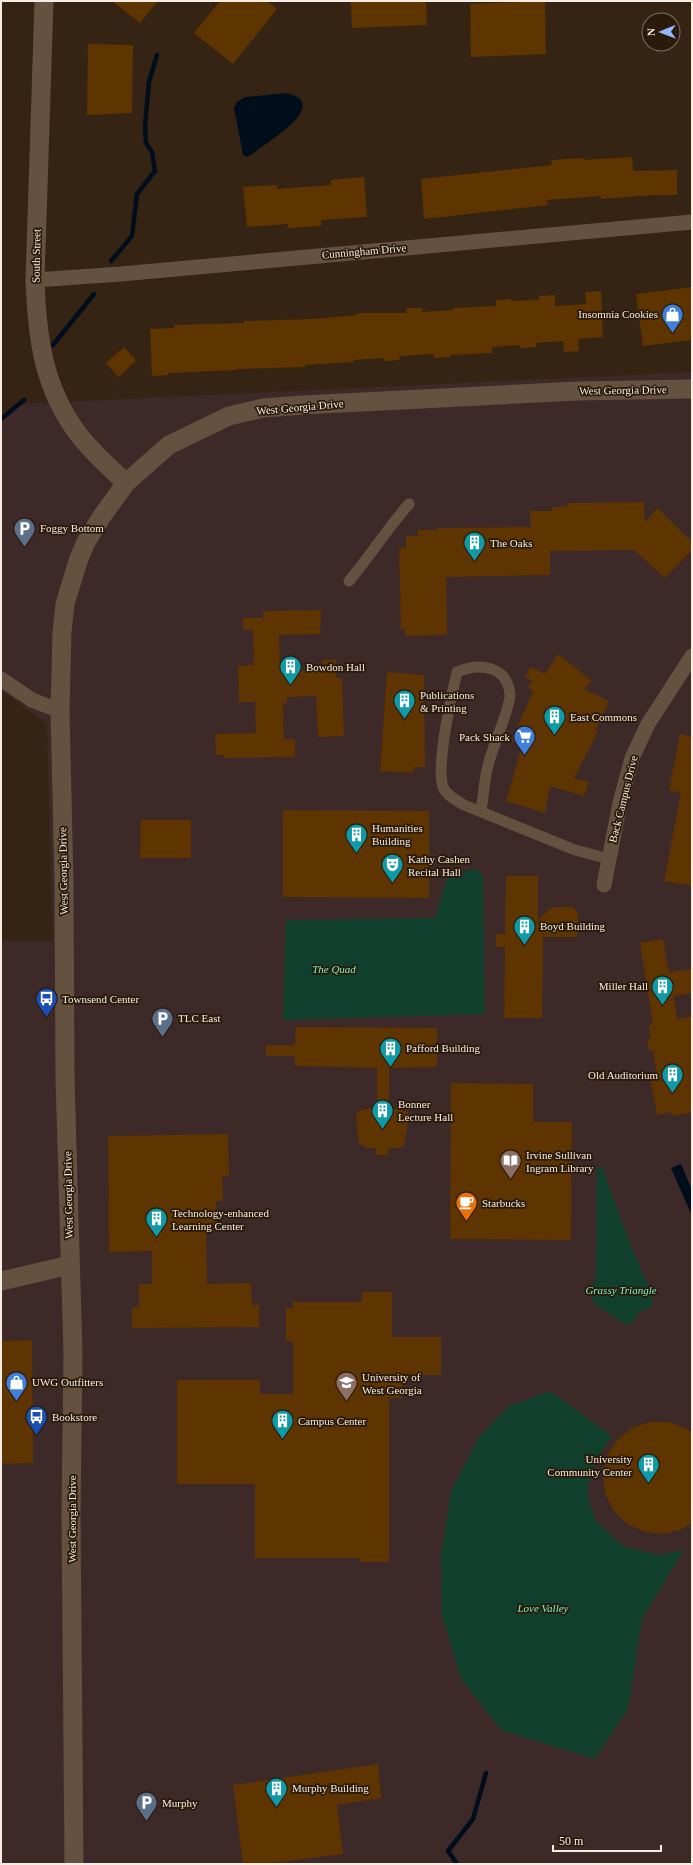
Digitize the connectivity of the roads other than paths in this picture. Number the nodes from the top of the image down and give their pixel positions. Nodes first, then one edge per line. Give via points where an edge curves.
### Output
1 (44, 1) edge
2 (692, 222) edge
3 (35, 280) junction
4 (692, 389) edge
5 (126, 483) junction
6 (409, 504) dead end
7 (349, 581) dead end
8 (692, 656) edge
9 (1, 679) edge
10 (60, 711) junction
11 (481, 810) junction
12 (609, 859) junction
13 (604, 885) dead end
14 (70, 1266) junction
15 (1, 1281) edge
16 (74, 1864) edge

1 - 3 street, South Street
2 - 3 street, Cunningham Drive
3 - 5 street, South Street via 41,354 54,392 79,435
4 - 5 street, West Georgia Drive via 578,391 263,408 229,416 169,445
5 - 10 street, West Georgia Drive via 86,542 71,580 62,632
6 - 7 street
8 - 12 street, Back Campus Drive via 638,744 627,774
9 - 10 street via 32,700
10 - 14 street, West Georgia Drive
11 - 11 street via 464,805 453,798 444,788 441,766 457,672 479,666 494,670 502,676 508,685 510,697 488,764
11 - 12 street via 575,850
12 - 13 street, Back Campus Drive
14 - 15 street
14 - 16 street, West Georgia Drive via 73,1353 71,1515

